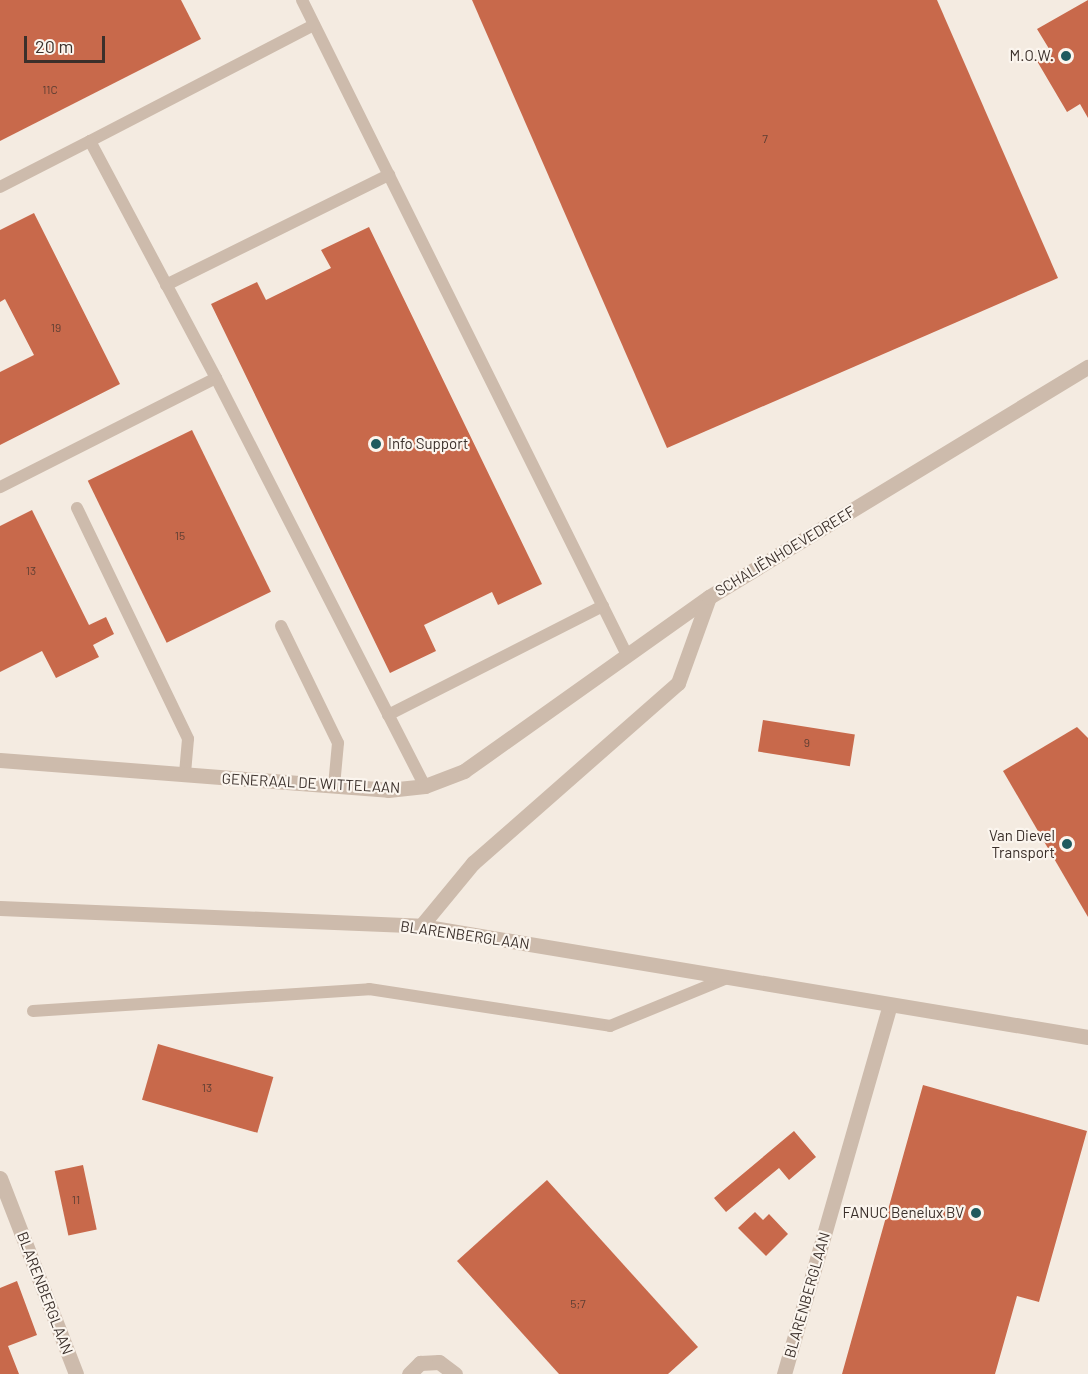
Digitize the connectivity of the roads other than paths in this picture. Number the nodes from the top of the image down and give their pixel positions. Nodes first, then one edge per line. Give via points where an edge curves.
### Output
1 (302, 0) edge
2 (314, 25) junction
3 (90, 141) junction
4 (389, 175) junction
5 (0, 187) edge
6 (166, 285) junction
7 (1088, 367) edge
8 (216, 378) junction
9 (0, 487) edge
10 (77, 508) dead end
11 (709, 597) junction
12 (603, 606) junction
13 (281, 626) dead end
14 (627, 655) junction
15 (388, 715) junction
16 (0, 760) edge
17 (185, 775) junction
18 (334, 786) junction
19 (425, 786) junction
20 (0, 908) edge
21 (421, 926) junction
22 (727, 978) junction
23 (889, 1008) junction
24 (33, 1011) dead end
25 (1088, 1037) edge
26 (0, 1178) edge
27 (76, 1374) edge
28 (409, 1374) edge
29 (455, 1374) edge
30 (784, 1374) edge

1 - 2 lane
2 - 3 lane
2 - 4 lane
3 - 5 lane
3 - 6 lane
4 - 6 lane
4 - 12 lane
6 - 8 lane
7 - 11 street, SCHALIËNHOEVEDREEF
8 - 9 lane
8 - 15 lane
10 - 17 lane via 188,740
11 - 14 street, GENERAAL DE WITTELAAN
11 - 21 street, SCHALIËNHOEVEDREEF via 678,683 473,863
12 - 14 lane
12 - 15 lane
13 - 18 lane via 338,743
14 - 19 street, GENERAAL DE WITTELAAN via 464,771
15 - 19 lane
16 - 17 street, GENERAAL DE WITTELAAN
17 - 18 street, GENERAAL DE WITTELAAN
18 - 19 street, GENERAAL DE WITTELAAN
20 - 21 street, BLARENBERGLAAN
21 - 22 street, BLARENBERGLAAN
22 - 23 street, BLARENBERGLAAN
22 - 24 lane via 610,1026 369,990
23 - 25 street, BLARENBERGLAAN
23 - 30 street, BLARENBERGLAAN
26 - 27 street, BLARENBERGLAAN
28 - 29 street via 420,1363 439,1362

